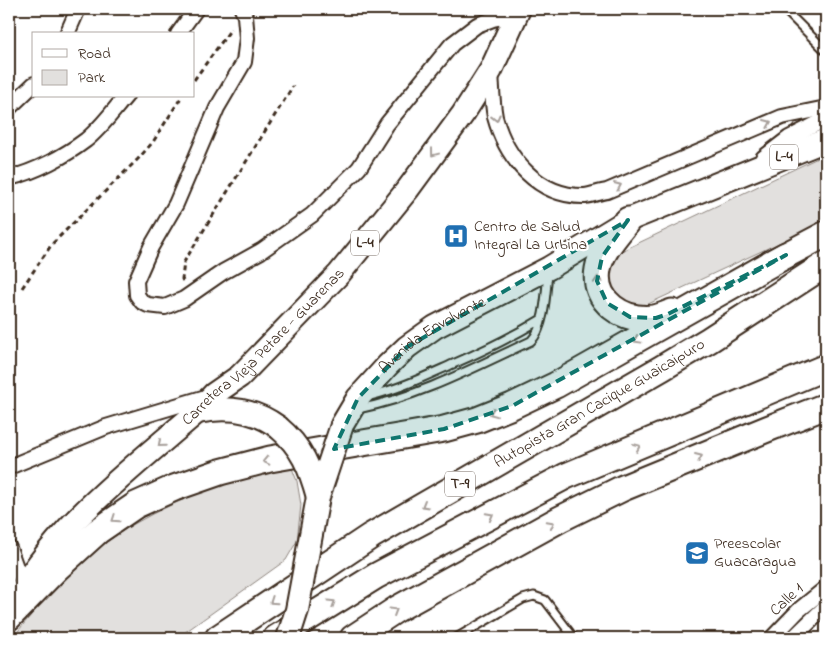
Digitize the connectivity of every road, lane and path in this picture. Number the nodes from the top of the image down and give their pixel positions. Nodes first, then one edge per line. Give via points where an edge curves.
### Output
1 (78, 9) edge
2 (196, 9) edge
3 (784, 9) edge
4 (517, 11) edge
5 (244, 12) edge
6 (68, 32) edge
7 (179, 32) edge
8 (826, 51) edge
9 (491, 70) junction
10 (195, 79) edge
11 (32, 86) edge
12 (293, 86) dead end
13 (124, 98) edge
14 (181, 98) edge
15 (9, 108) edge
16 (826, 108) edge
17 (826, 119) edge
18 (826, 140) edge
19 (742, 174) junction
20 (9, 178) edge
21 (628, 220) junction
22 (826, 234) edge
23 (786, 255) junction
24 (826, 264) edge
25 (549, 268) junction
26 (826, 282) edge
27 (22, 288) dead end
28 (191, 294) junction
29 (540, 320) junction
30 (709, 340) junction
31 (826, 367) edge
32 (768, 392) junction
33 (826, 392) edge
34 (214, 394) junction
35 (826, 406) edge
36 (350, 411) junction
37 (197, 412) junction
38 (9, 467) edge
39 (318, 497) junction
40 (9, 548) edge
41 (22, 584) junction
42 (826, 588) edge
43 (826, 606) edge
44 (9, 610) edge
45 (799, 610) junction
46 (9, 617) edge
47 (812, 618) junction
48 (218, 638) edge
49 (276, 638) edge
50 (288, 638) edge
51 (353, 638) edge
52 (456, 638) edge
53 (574, 638) edge
54 (772, 638) edge
55 (793, 638) edge

1 - 6 street
2 - 7 street
3 - 8 lane
4 - 9 main road, Carretera Vieja Petare - Guarenas / L-4
4 - 28 street via 477,26 452,44 387,124 359,168 312,215
5 - 10 path
5 - 28 street via 247,38 244,62 217,108 176,204 136,281 137,295 148,305 165,307
9 -> 16 street via 495,115 502,140 513,158 528,175 569,195 587,196 607,191 782,117
9 -> 34 main road, Carretera Vieja Petare - Guarenas / L-4 via 408,189 339,274 240,376
11 - 15 street
12 - 28 path via 184,262 182,279
13 - 20 street via 86,140 26,174
14 - 27 path via 153,142 52,244
17 - 19 street, Avenida Envolvente / L-4 via 789,138
18 - 19 main road, Avenida Envolvente / L-4
19 - 21 main road, Avenida Envolvente / L-4
23 -> 21 highway via 668,314 656,318 630,317 607,303 597,281 602,257
21 - 25 main road, Avenida Envolvente / L-4
22 - 23 highway
23 -> 46 highway via 556,385 477,420 444,429 270,459 174,488 143,502 98,531
24 - 30 highway, Autopista Gran Cacique Guaicaipuro / T-9
25 - 29 lane
25 - 36 main road, Avenida Envolvente / L-4 via 435,327 407,347
26 - 30 highway
29 - 36 lane via 514,336 383,392
29 - 36 lane via 538,332 531,341 421,391 386,404
30 -> 48 highway, Autopista Gran Cacique Guaicaipuro / T-9 via 371,536
31 - 32 highway, T-9
32 - 33 highway
49 -> 32 highway, T-9 via 376,576 566,476
34 - 37 main road, Carretera Vieja Petare - Guarenas / L-4
34 - 38 street via 106,427
51 -> 35 highway via 397,608 560,519 650,477
36 - 39 main road, Avenida Envolvente / L-4, bridge
37 - 39 main road, bridge via 231,408 269,420 286,433 304,457
37 -> 41 main road, Carretera Vieja Petare - Guarenas / L-4 via 83,511
39 - 50 main road, Avenida Envolvente / L-4, bridge via 297,610
40 - 41 street
41 - 44 main road, Carretera Vieja Petare - Guarenas / L-4
42 - 45 street, Calle 1
43 - 47 street, Calle 1
45 - 47 street
45 - 54 street, Calle 1
47 - 55 street, Calle 1
52 - 53 lane via 522,599 534,596 545,600

